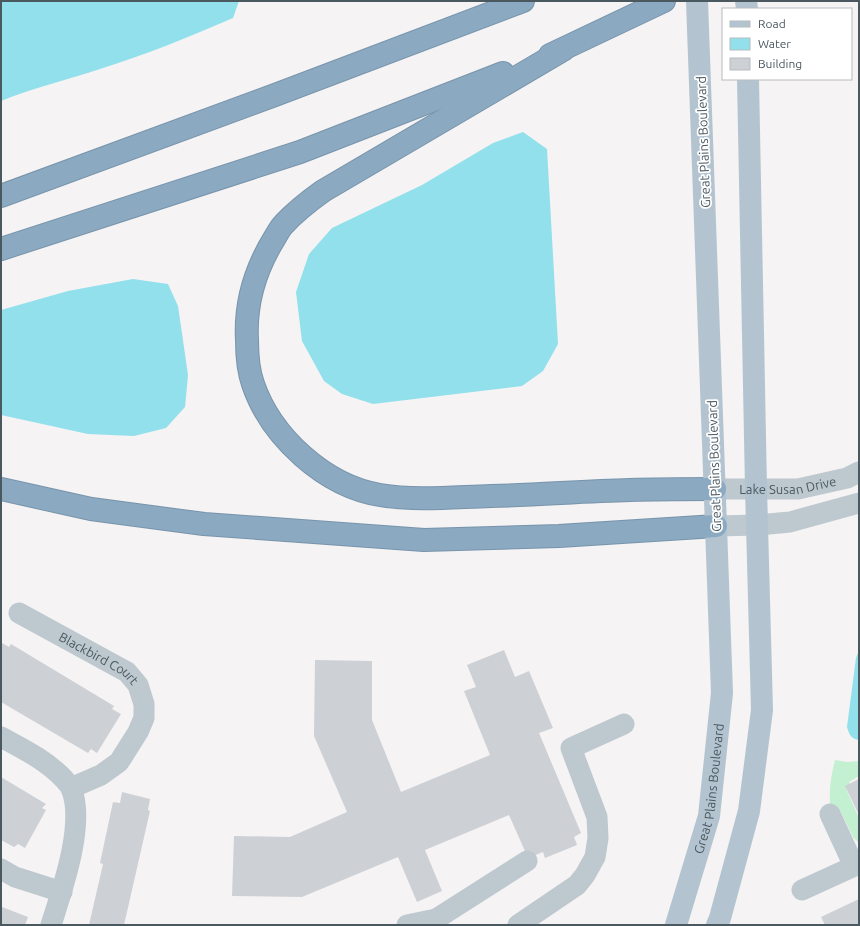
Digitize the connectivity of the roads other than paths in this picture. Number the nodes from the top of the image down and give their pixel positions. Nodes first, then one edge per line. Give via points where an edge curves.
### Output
1 (523, 1) edge
2 (664, 1) edge
3 (697, 1) edge
4 (563, 50) junction
5 (748, 80) edge
6 (1, 196) edge
7 (1, 250) edge
8 (859, 472) edge
9 (756, 488) junction
10 (1, 489) edge
11 (715, 489) junction
12 (859, 503) edge
13 (758, 525) junction
14 (716, 526) junction
15 (19, 613) dead end
16 (624, 724) dead end
17 (1, 736) edge
18 (71, 788) junction
19 (830, 814) dead end
20 (527, 861) dead end
21 (857, 865) edge
22 (1, 869) edge
23 (802, 890) dead end
24 (62, 892) junction
25 (437, 922) edge
26 (51, 925) edge
27 (407, 925) edge
28 (518, 925) edge
29 (676, 925) edge
30 (717, 925) edge

1 - 6 highway
2 - 4 highway
3 - 11 main road, Great Plains Boulevard
4 - 7 highway via 300,152
4 - 11 highway via 323,190 302,205 282,225 264,256 249,299 246,321 247,353 253,383 266,411 298,452 346,485 379,495 415,498
5 - 9 main road
8 - 9 street, Lake Susan Drive via 847,478 798,489
9 - 11 street, Lake Susan Drive
9 - 13 main road
10 - 14 highway via 91,509 204,524 424,540 559,536
11 - 14 main road, Great Plains Boulevard
12 - 13 street via 790,522
13 - 14 street
13 - 30 main road via 762,710 749,811
14 - 29 main road, Great Plains Boulevard via 722,694 709,816
15 - 18 street, Blackbird Court via 127,672 138,685 144,704 144,718 138,732 119,762 101,775
16 - 28 street via 571,748 597,817 598,838 595,857 576,885
17 - 18 street via 39,758 58,773
18 - 24 street via 75,803 75,836
19 - 21 street
20 - 25 street
21 - 23 street
22 - 24 street via 15,877
24 - 26 street
25 - 27 street

